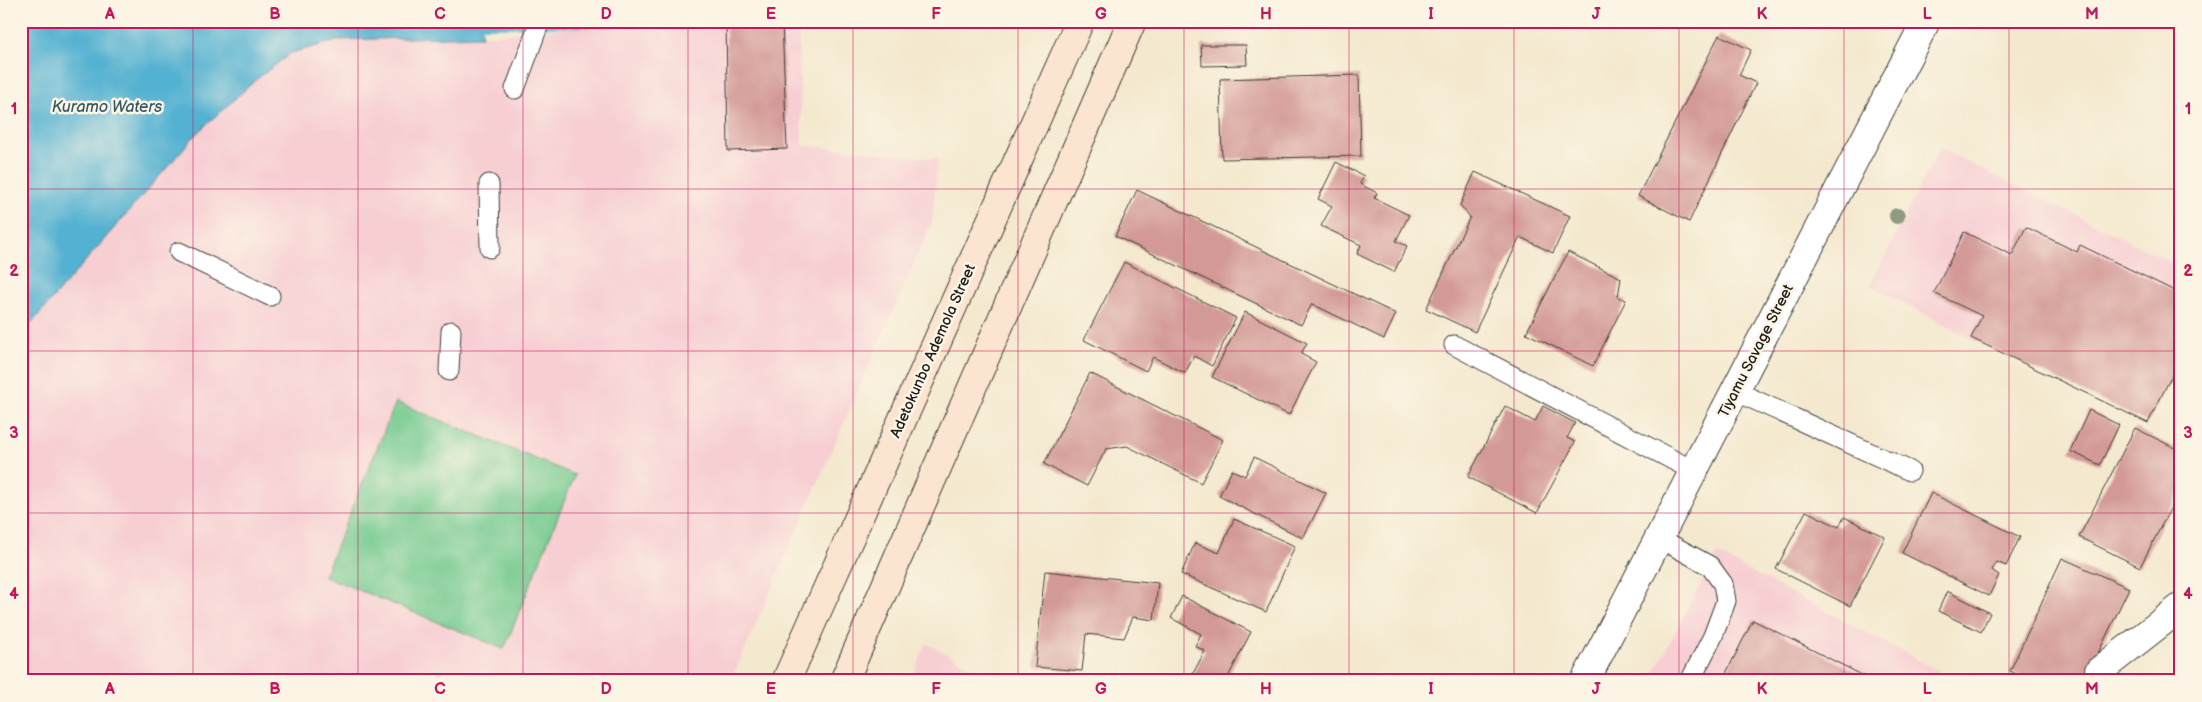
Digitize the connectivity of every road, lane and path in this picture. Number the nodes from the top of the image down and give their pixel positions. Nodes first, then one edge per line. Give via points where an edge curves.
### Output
1 (540, 21) edge
2 (1080, 21) edge
3 (1132, 21) edge
4 (1926, 21) edge
5 (515, 89) dead end
6 (489, 184) dead end
7 (490, 248) dead end
8 (178, 252) dead end
9 (270, 296) dead end
10 (451, 331) dead end
11 (1454, 345) dead end
12 (449, 371) dead end
13 (1736, 391) junction
14 (1910, 470) dead end
15 (1694, 471) junction
16 (1659, 538) junction
17 (2181, 607) edge
18 (2099, 671) dead end
19 (786, 681) edge
20 (844, 681) edge
21 (1585, 681) edge
22 (1690, 681) edge

1 - 5 lane
2 - 19 main road, Adetokunbo Ademola Street
3 - 20 main road
4 - 13 street, Tiyamu Savage Street
6 - 7 lane
8 - 9 lane
10 - 12 lane
11 - 15 lane
13 - 14 lane
13 - 15 street, Tiyamu Savage Street
15 - 16 street, Tiyamu Savage Street
16 - 21 street, Tiyamu Savage Street
16 - 22 lane via 1710,566 1723,584 1726,601 1713,636
17 - 18 street

